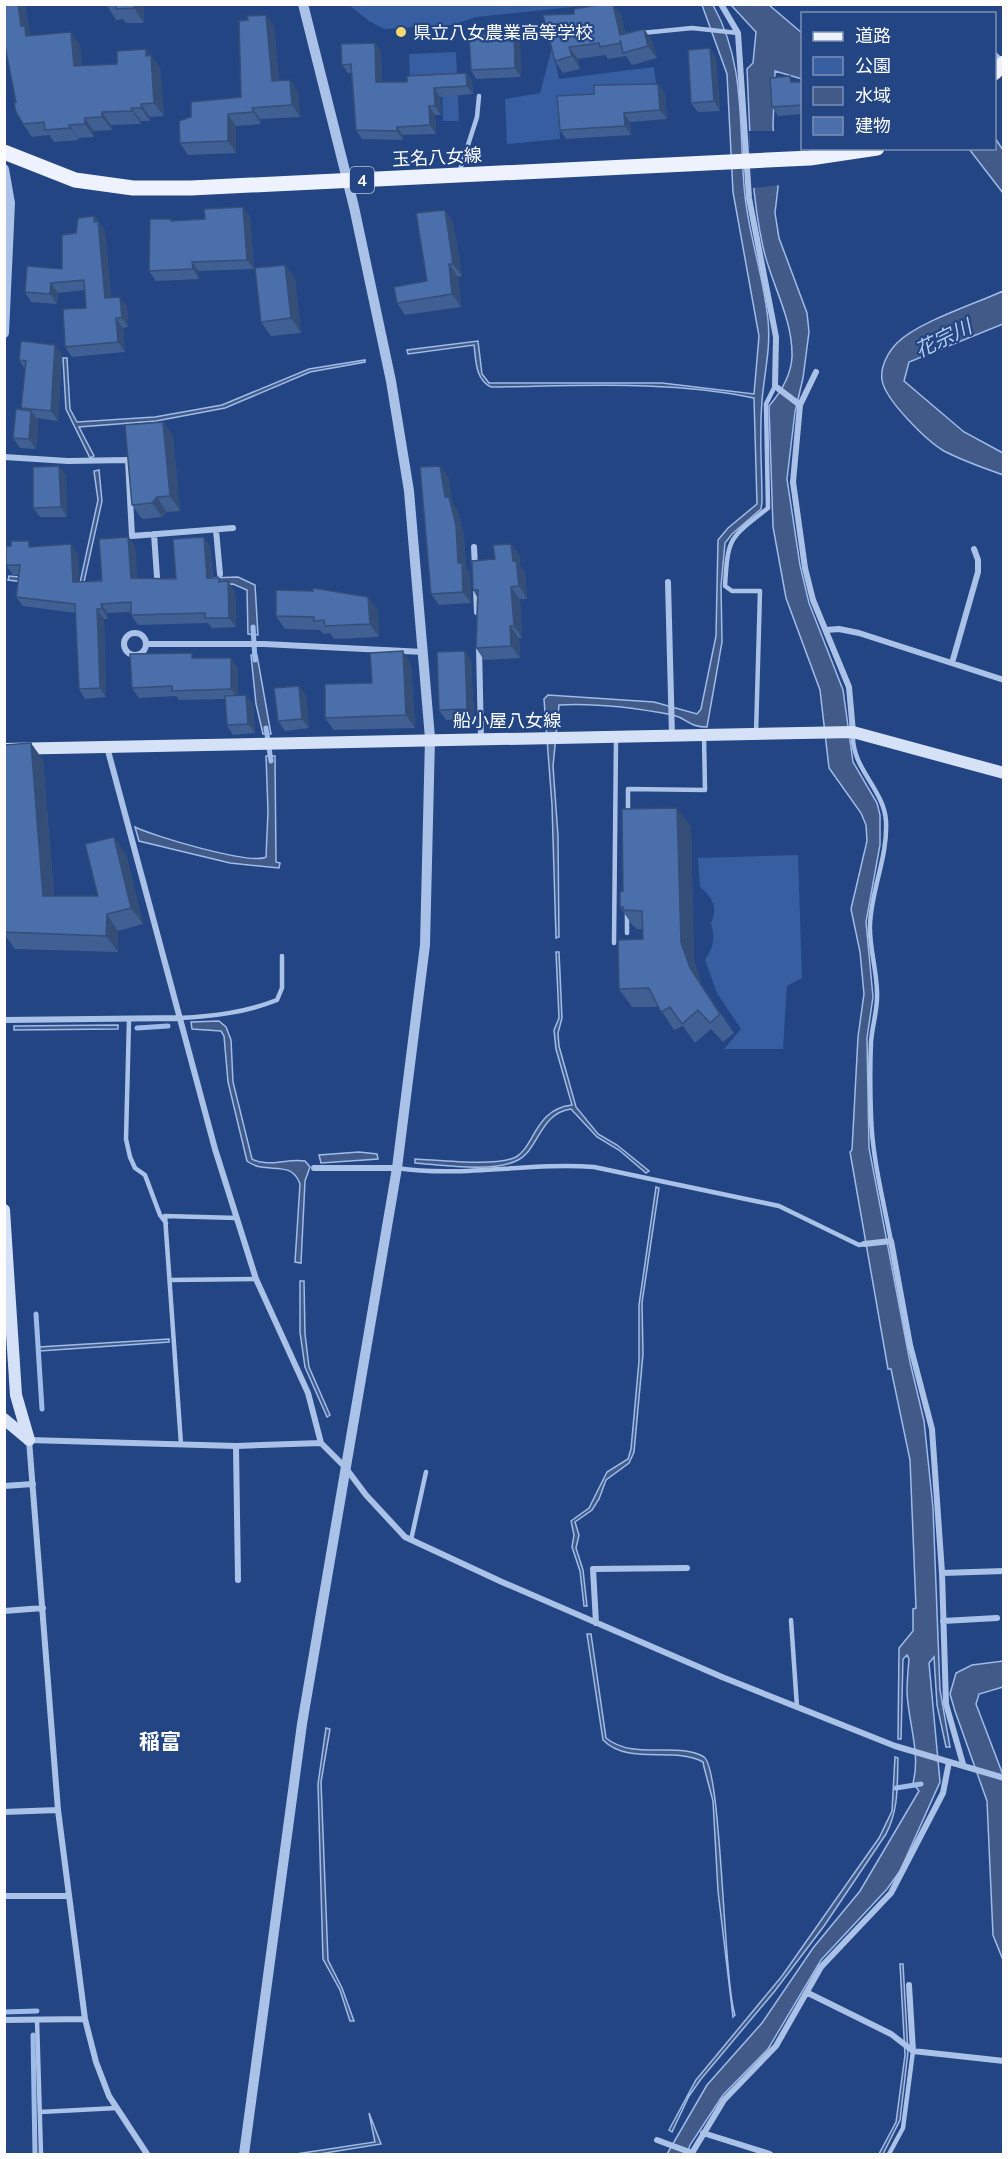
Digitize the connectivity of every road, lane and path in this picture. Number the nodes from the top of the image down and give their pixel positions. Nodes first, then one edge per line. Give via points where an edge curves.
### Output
1 (303, 4) edge
2 (721, 4) edge
3 (637, 33) edge
4 (738, 33) junction
5 (478, 96) dead end
6 (863, 150) edge
7 (4, 152) edge
8 (748, 161) junction
9 (4, 170) edge
10 (458, 175) junction
11 (347, 181) junction
12 (7, 236) edge
13 (4, 333) edge
14 (816, 372) dead end
15 (776, 387) junction
16 (799, 404) junction
17 (4, 457) edge
18 (232, 528) dead end
19 (216, 530) junction
20 (154, 534) junction
21 (474, 547) dead end
22 (974, 549) dead end
23 (220, 574) dead end
24 (157, 577) edge
25 (668, 582) dead end
26 (478, 622) edge
27 (826, 630) junction
28 (478, 633) edge
29 (146, 644) dead end
30 (424, 652) junction
31 (952, 663) junction
32 (1004, 680) edge
33 (851, 732) junction
34 (756, 735) junction
35 (704, 736) junction
36 (672, 737) junction
37 (430, 738) junction
38 (481, 738) junction
39 (616, 739) junction
40 (106, 746) junction
41 (4, 748) edge
42 (1004, 773) edge
43 (628, 825) edge
44 (627, 909) edge
45 (627, 933) dead end
46 (614, 943) dead end
47 (282, 956) dead end
48 (179, 1018) junction
49 (4, 1020) edge
50 (129, 1020) junction
51 (314, 1168) dead end
52 (397, 1168) junction
53 (4, 1210) edge
54 (237, 1218) junction
55 (166, 1223) junction
56 (889, 1241) junction
57 (864, 1244) joint
58 (7, 1261) edge
59 (256, 1279) junction
60 (170, 1280) junction
61 (6, 1422) edge
62 (29, 1440) junction
63 (321, 1443) junction
64 (181, 1444) junction
65 (236, 1446) junction
66 (345, 1467) junction
67 (426, 1472) dead end
68 (33, 1484) junction
69 (4, 1486) edge
70 (411, 1540) junction
71 (687, 1568) dead end
72 (1004, 1571) edge
73 (942, 1573) junction
74 (237, 1580) dead end
75 (43, 1608) junction
76 (4, 1611) edge
77 (997, 1618) dead end
78 (791, 1620) dead end
79 (943, 1621) junction
80 (596, 1623) junction
81 (797, 1707) junction
82 (949, 1762) junction
83 (966, 1765) junction
84 (1004, 1778) edge
85 (58, 1810) junction
86 (4, 1812) edge
87 (4, 1896) edge
88 (69, 1896) junction
89 (909, 1985) dead end
90 (808, 1993) junction
91 (86, 2019) junction
92 (4, 2020) edge
93 (37, 2020) junction
94 (913, 2051) junction
95 (1004, 2061) edge
96 (117, 2108) junction
97 (40, 2112) junction
98 (703, 2133) junction
99 (657, 2140) dead end
100 (41, 2154) edge
101 (147, 2154) edge
102 (244, 2154) edge
103 (770, 2154) edge
104 (889, 2154) edge

1 - 11 street
2 - 4 street
3 - 4 lane via 692,28
4 - 8 street
5 - 10 lane via 472,137
6 - 8 main road, 玉名八女線 / 4
7 - 11 main road, 玉名八女線 / 4 via 75,180 133,188
8 - 10 main road, 玉名八女線 / 4
8 - 15 street via 749,198 776,337
9 - 12 street via 10,203
10 - 11 main road, 玉名八女線 / 4
11 - 30 street via 391,381 410,491
12 - 13 street
14 - 16 street
15 - 16 street
15 - 34 lane via 766,404 768,508 738,532 728,547 725,586 732,591 760,591
16 - 27 street via 793,482 813,600
17 - 20 street via 128,460 132,536
18 - 19 street
19 - 20 street
19 - 23 street
20 - 24 street
21 - 26 street
22 - 31 street via 978,572
25 - 36 street
27 - 31 street via 859,633
27 - 33 street via 849,687
28 - 38 street
29 - 30 street via 264,644
30 - 37 street
31 - 32 street
33 - 34 main road, 船小屋八女線
33 - 42 main road, 船小屋八女線
33 - 56 lane via 859,763 882,803 886,821 870,927 877,994 871,1042 871,1116
34 - 35 main road, 船小屋八女線
35 - 36 main road, 船小屋八女線
35 - 43 lane via 705,790 628,789
36 - 39 main road, 船小屋八女線
37 - 38 main road, 船小屋八女線
37 - 40 main road, 船小屋八女線
37 - 52 street via 424,950
38 - 39 main road, 船小屋八女線
39 - 46 lane
40 - 41 main road, 船小屋八女線
40 - 48 street
44 - 45 lane
47 - 48 lane via 282,988 277,1000 218,1016
48 - 50 street
48 - 54 street
49 - 50 street
50 - 55 lane via 126,1139 135,1168 145,1175
51 - 52 street
52 - 57 lane via 476,1171 594,1167 779,1206
52 - 66 street
53 - 58 main road
54 - 55 lane via 165,1216
54 - 59 street
55 - 60 lane
56 - 57 street
56 - 73 street via 932,1429
58 - 62 main road via 16,1395
59 - 60 lane
59 - 63 street via 308,1393
60 - 64 lane
61 - 62 main road
62 - 64 street
62 - 68 street
63 - 65 street
63 - 66 street
64 - 65 street
65 - 74 street
66 - 70 street via 374,1504
66 - 102 street via 302,1724
67 - 70 lane
68 - 69 street
68 - 75 street
70 - 80 street
71 - 80 street via 593,1569
72 - 73 street
73 - 79 street
75 - 76 street
75 - 85 street
77 - 79 street
78 - 81 lane
79 - 83 street via 946,1704
80 - 81 street
81 - 82 street via 895,1746
82 - 83 street
82 - 90 street via 943,1793 891,1893 821,1967
83 - 84 street
85 - 86 street
85 - 88 street
87 - 88 street
88 - 91 street
89 - 94 street
90 - 94 street via 891,2034
90 - 98 street via 776,2046 724,2100
91 - 93 street
91 - 96 street via 96,2062
92 - 93 street
93 - 97 lane
94 - 95 street
94 - 104 lane via 903,2128
96 - 97 lane
96 - 101 street
97 - 100 lane
98 - 99 street via 692,2153
98 - 103 street

